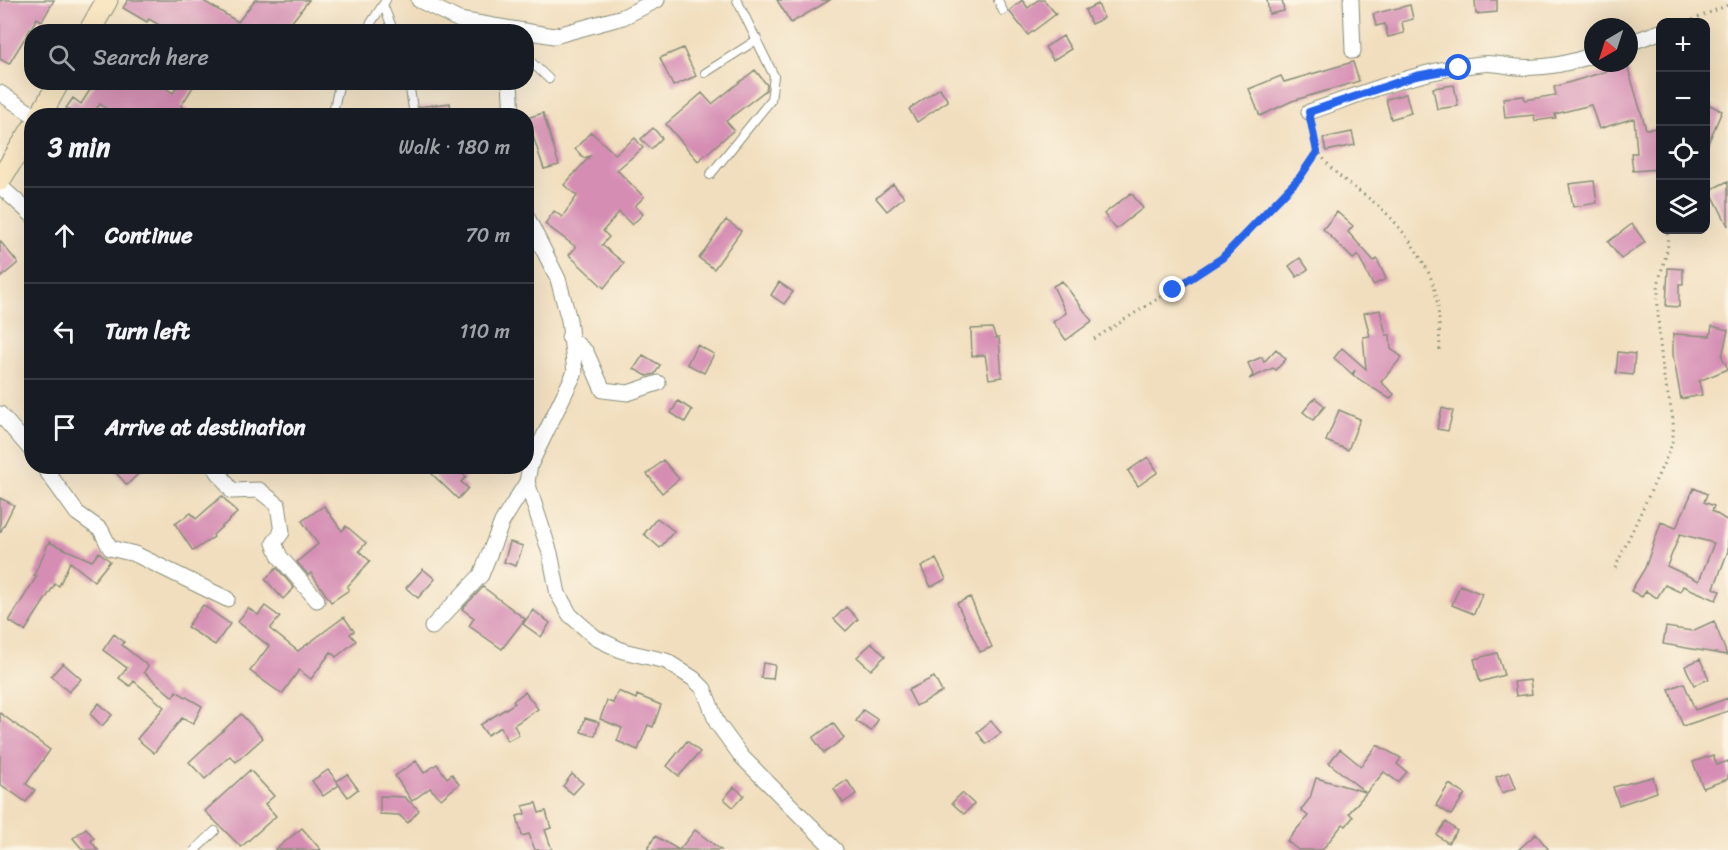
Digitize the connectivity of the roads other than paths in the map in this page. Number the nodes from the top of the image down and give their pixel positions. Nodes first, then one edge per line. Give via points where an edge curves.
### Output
1 (107, 0) edge
2 (419, 0) edge
3 (657, 0) edge
4 (737, 0) edge
5 (998, 0) edge
6 (1351, 0) edge
7 (385, 3) edge
8 (1003, 10) dead end
9 (94, 24) edge
10 (371, 24) edge
11 (392, 24) edge
12 (479, 24) edge
13 (534, 33) edge
14 (1656, 33) edge
15 (758, 39) junction
16 (1638, 40) edge
17 (1353, 51) dead end
18 (1584, 58) edge
19 (534, 65) edge
20 (705, 73) dead end
21 (549, 79) dead end
22 (54, 90) edge
23 (338, 90) edge
24 (410, 90) edge
25 (510, 90) edge
26 (0, 93) edge
27 (25, 108) edge
28 (43, 108) edge
29 (334, 108) edge
30 (413, 108) edge
31 (512, 108) edge
32 (1309, 112) road end
33 (24, 142) edge
34 (710, 175) dead end
35 (0, 180) edge
36 (0, 186) edge
37 (24, 208) edge
38 (534, 231) edge
39 (569, 337) junction
40 (658, 383) dead end
41 (0, 414) edge
42 (24, 442) edge
43 (534, 457) edge
44 (49, 474) edge
45 (220, 474) edge
46 (528, 474) edge
47 (526, 482) junction
48 (227, 598) dead end
49 (317, 600) dead end
50 (432, 627) dead end
51 (215, 831) dead end
52 (195, 850) edge
53 (835, 850) edge

1 - 9 main road
2 - 12 street via 459,20
3 - 13 street via 623,17 554,36
4 - 15 lane
5 - 8 lane
6 - 17 street
7 - 10 lane
7 - 11 lane
14 - 16 street
15 - 20 lane
15 - 34 lane via 774,76 771,100
18 - 32 street via 1540,67 1481,63 1416,76
19 - 21 lane
22 - 28 main road
23 - 29 lane
24 - 30 lane
25 - 31 street
26 - 27 street
33 - 35 main road
36 - 37 street
38 - 39 street via 558,279 569,320
39 - 40 street via 586,352 603,390 628,393
39 - 43 street via 575,372
41 - 42 street
44 - 48 street via 77,513 101,530 110,548 135,554
45 - 49 street via 232,491 259,490 278,505 282,532 274,543 280,557
46 - 47 street
47 - 50 street via 502,522 481,575
47 - 53 street via 550,553 558,594 570,615 610,646 666,661 694,679 704,689 717,723 742,757
51 - 52 lane

